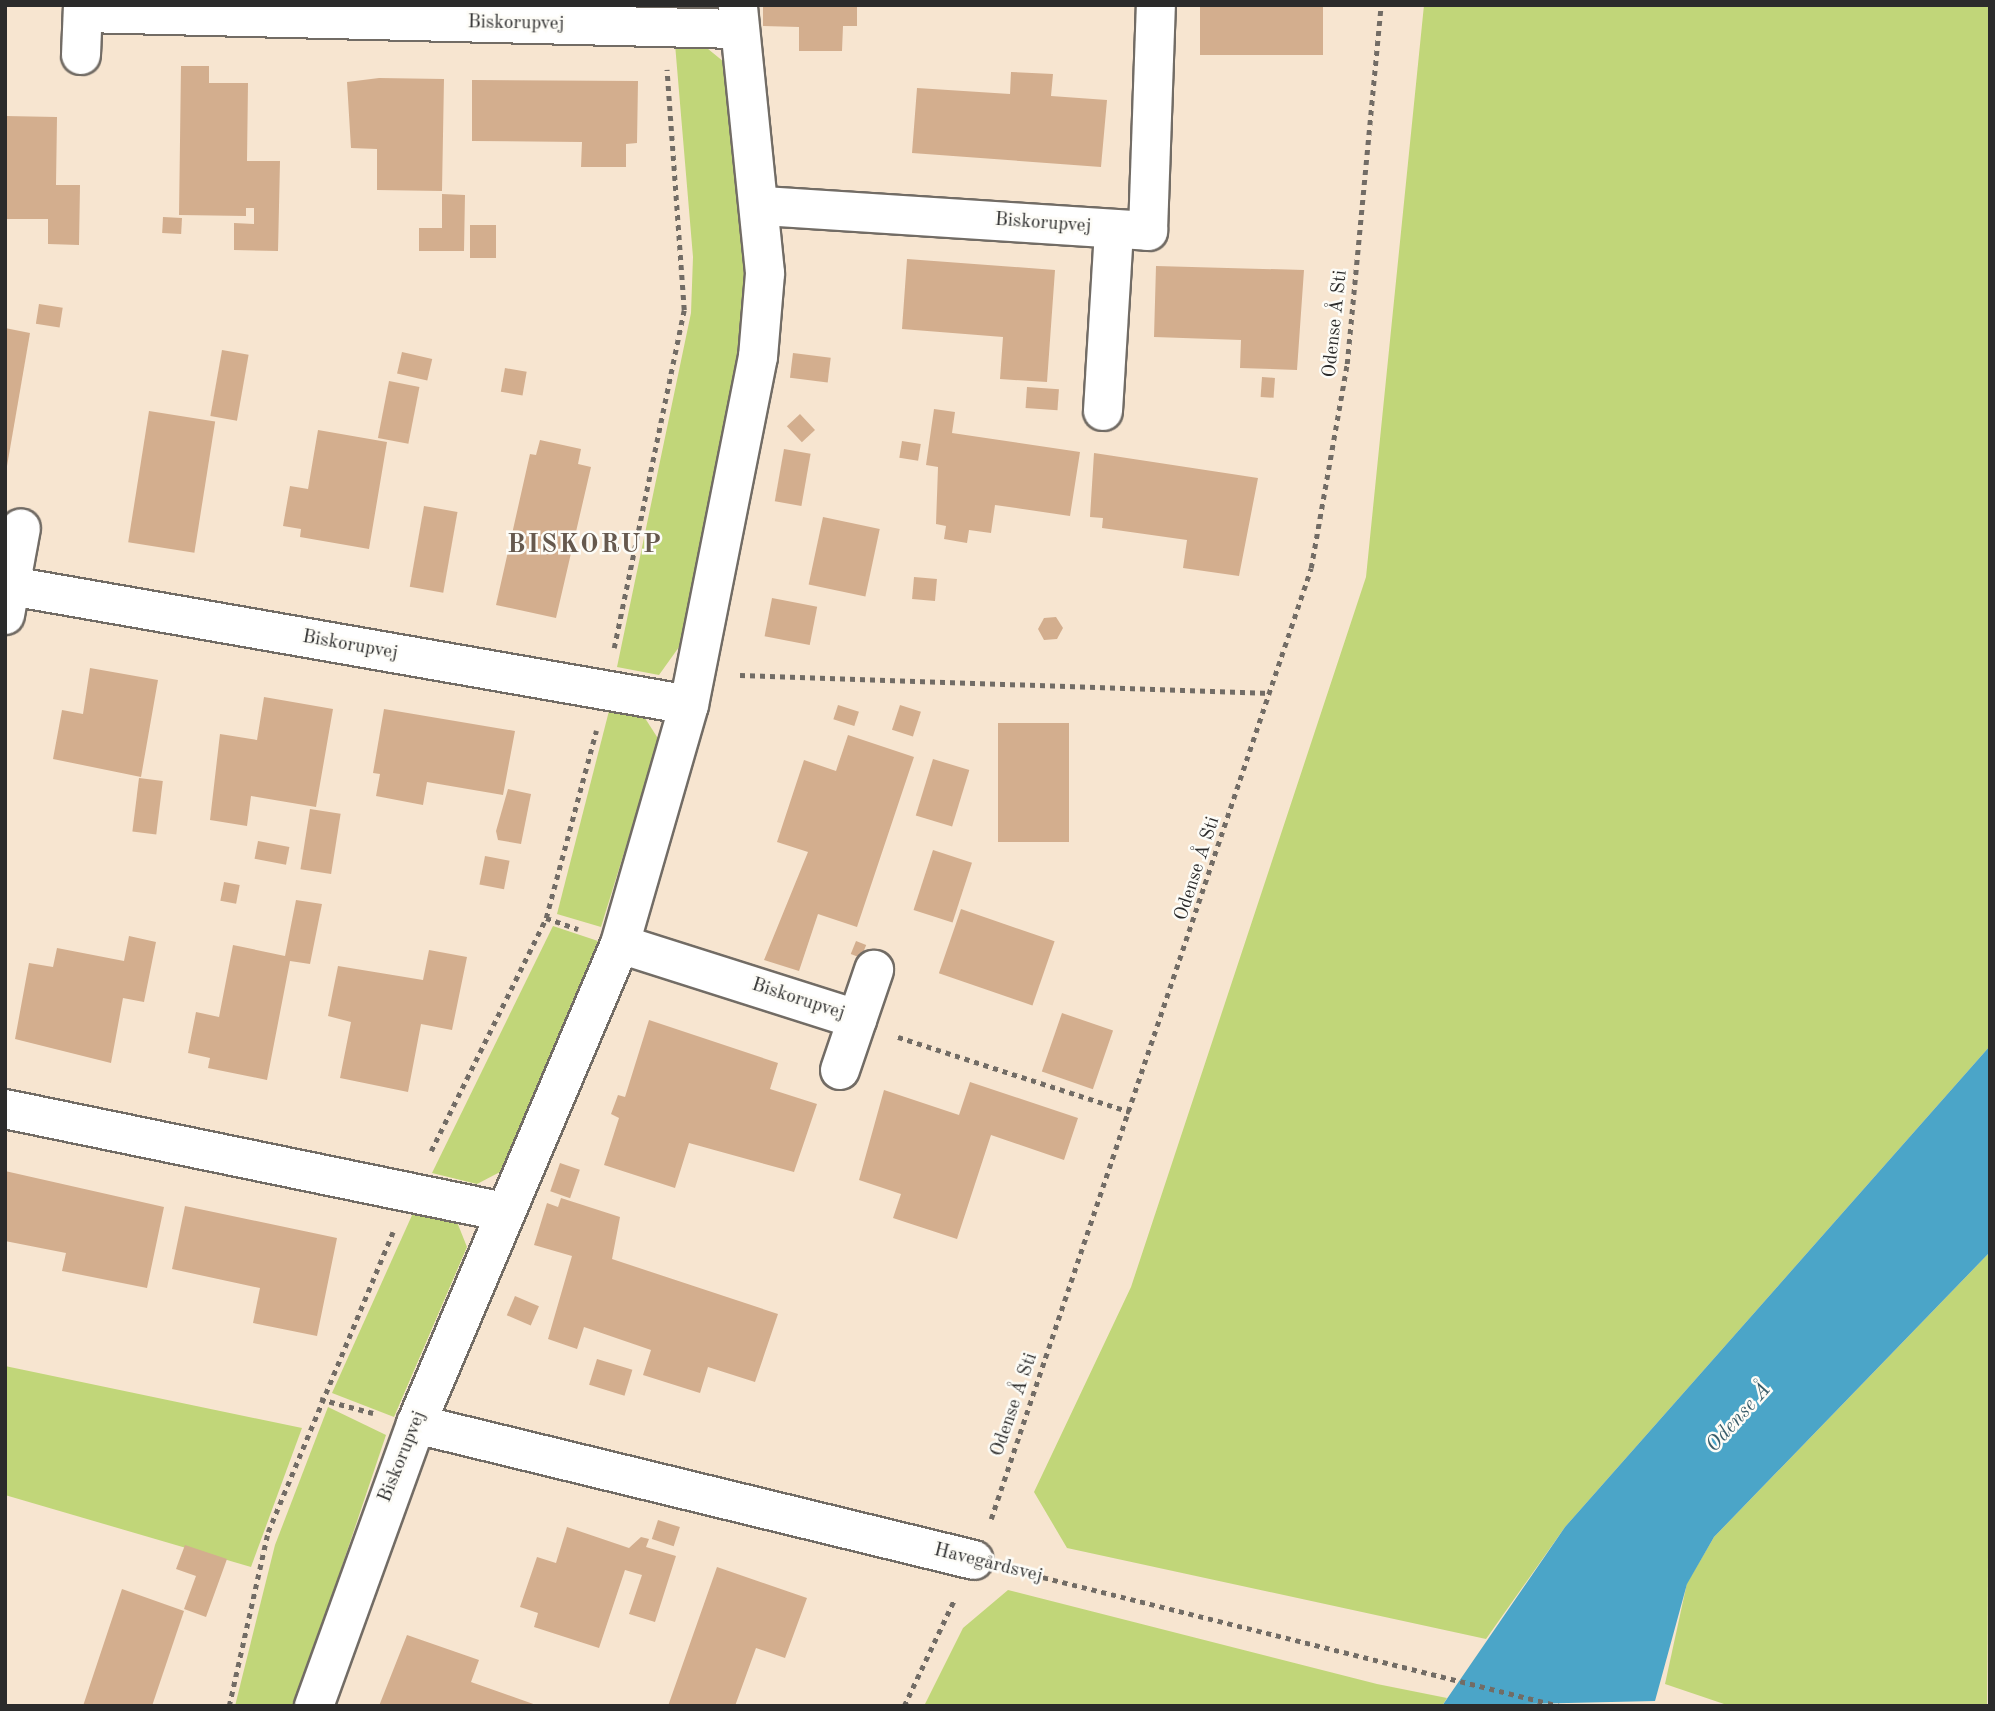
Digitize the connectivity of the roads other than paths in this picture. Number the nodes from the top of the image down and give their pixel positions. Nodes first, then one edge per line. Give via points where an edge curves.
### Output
1 (1156, 5) edge
2 (83, 9) edge
3 (738, 17) edge
4 (81, 55) dead end
5 (763, 206) junction
6 (1114, 229) junction
7 (1103, 411) dead end
8 (21, 528) dead end
9 (8, 601) edge
10 (692, 690) junction
11 (620, 944) junction
12 (874, 971) dead end
13 (856, 1021) junction
14 (840, 1070) dead end
15 (5, 1109) edge
16 (504, 1212) junction
17 (416, 1424) junction
18 (974, 1560) road end
19 (314, 1706) edge

1 - 6 street, Biskorupvej via 1148,231
2 - 3 street, Biskorupvej via 664,27
2 - 4 street, Biskorupvej
3 - 5 street, Biskorupvej
5 - 6 street, Biskorupvej
5 - 10 street, Biskorupvej via 758,357
6 - 7 street, Biskorupvej
8 - 9 street, Biskorupvej
9 - 10 street, Biskorupvej via 606,690
10 - 11 street, Biskorupvej
11 - 13 street, Biskorupvej
11 - 16 street, Biskorupvej
12 - 13 street, Biskorupvej
13 - 14 street, Biskorupvej
15 - 16 street
16 - 17 street, Biskorupvej
17 - 18 street, Havegårdsvej
17 - 19 street, Biskorupvej

